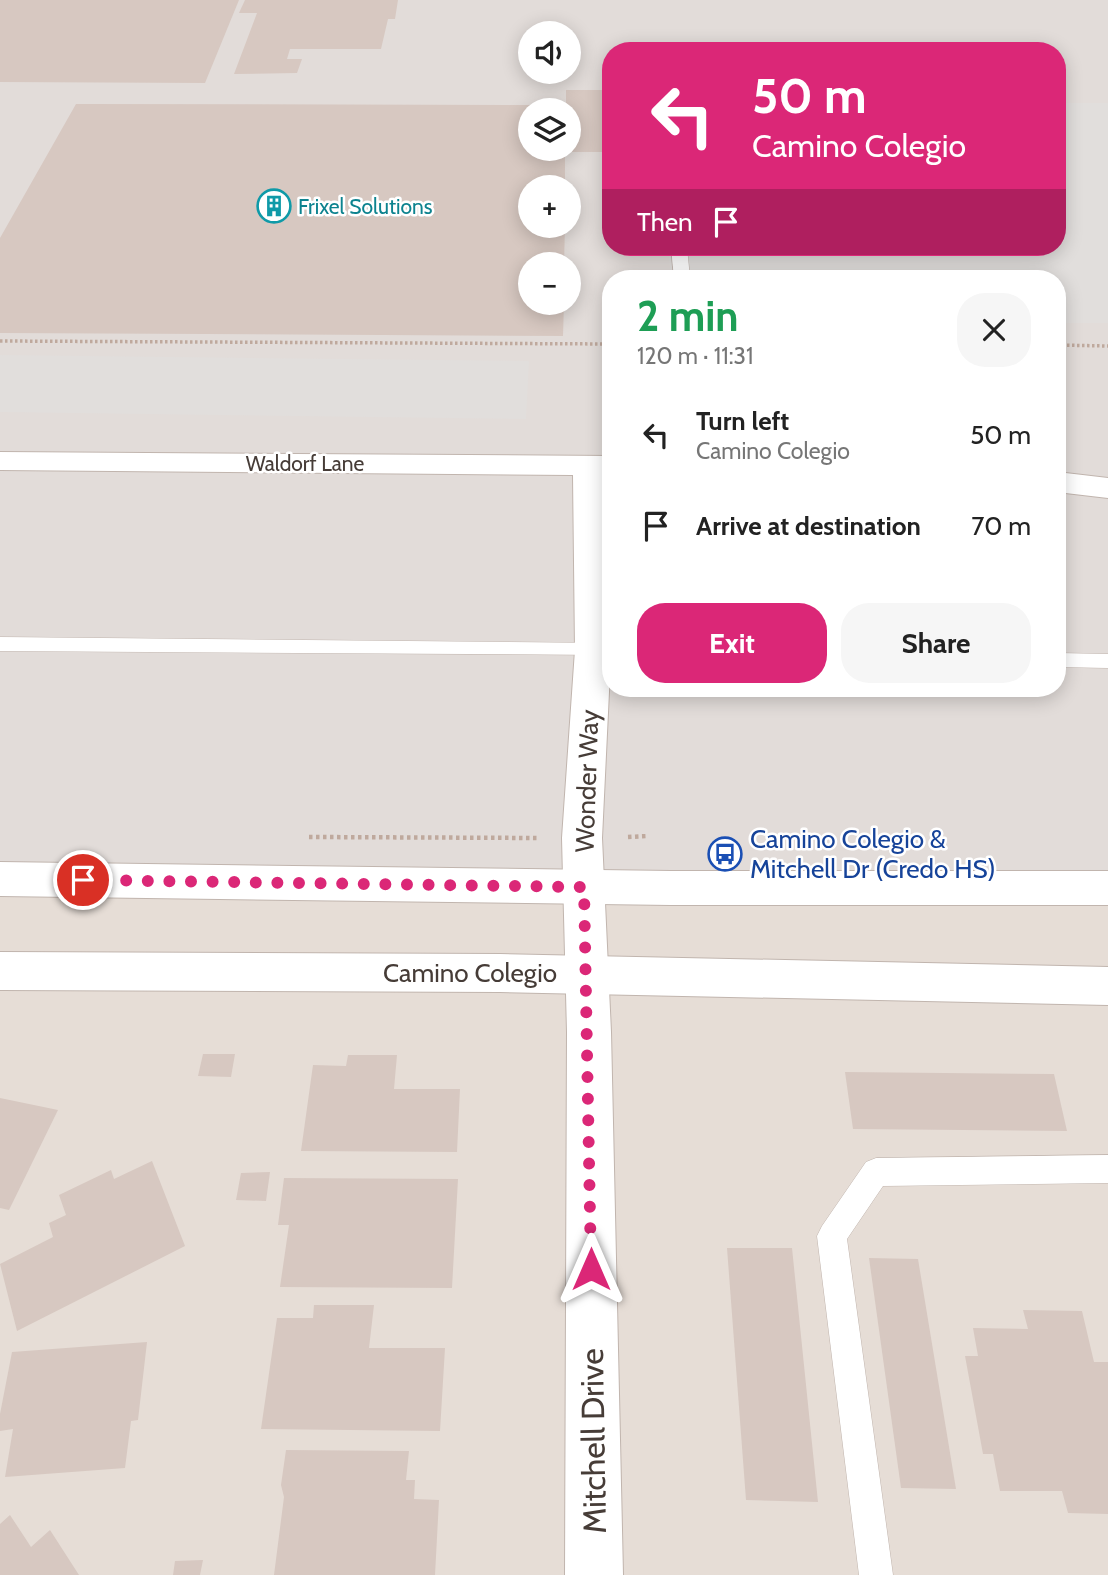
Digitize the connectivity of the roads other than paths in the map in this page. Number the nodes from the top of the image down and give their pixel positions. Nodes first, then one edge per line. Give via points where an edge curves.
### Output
1 (0, 461) edge
2 (599, 465) edge
3 (1066, 483) edge
4 (1108, 488) edge
5 (0, 644) edge
6 (602, 650) edge
7 (1066, 660) edge
8 (1108, 661) edge
9 (0, 879) edge
10 (584, 887) junction
11 (1108, 888) edge
12 (0, 971) edge
13 (587, 974) junction
14 (1108, 986) edge
15 (1108, 1169) edge
16 (594, 1575) edge
17 (876, 1575) edge

1 - 2 street, Waldorf Lane
2 - 6 street, Wonder Way
3 - 4 street
5 - 6 lane
6 - 10 street, Wonder Way via 582,838
7 - 8 lane
9 - 10 street
10 - 11 street
10 - 13 street, Mitchell Drive
12 - 13 street, Camino Colegio
13 - 14 street, Camino Colegio
13 - 16 street, Mitchell Drive
15 - 17 lane via 876,1172 832,1237

